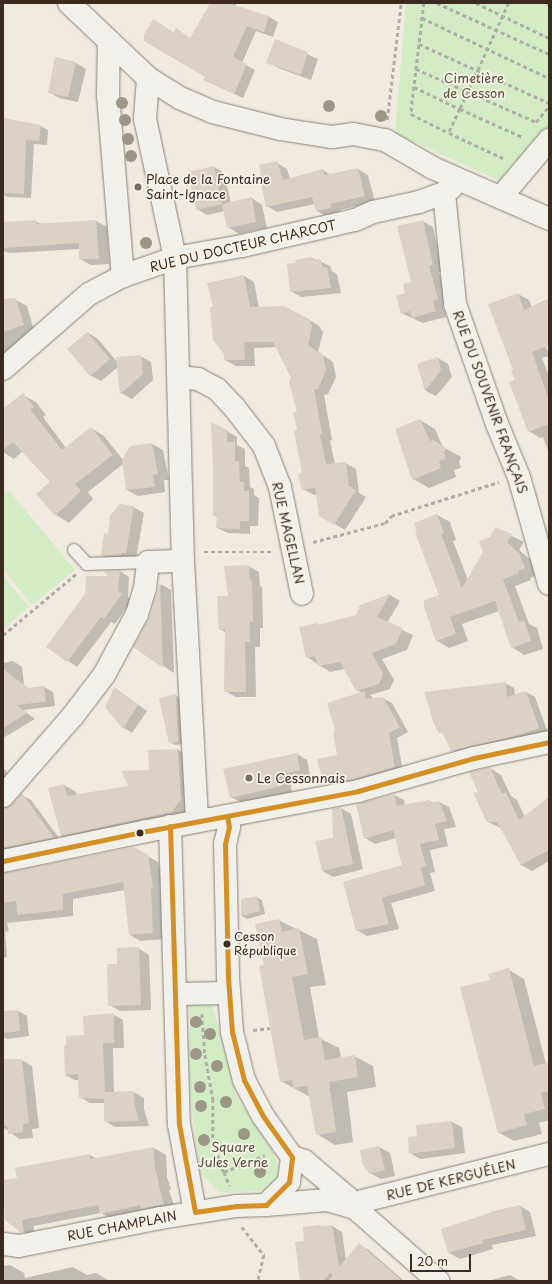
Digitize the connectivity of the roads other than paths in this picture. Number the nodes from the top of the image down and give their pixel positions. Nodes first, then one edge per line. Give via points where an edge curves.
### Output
1 (68, 3) edge
2 (109, 41) junction
3 (148, 78) junction
4 (549, 140) edge
5 (450, 186) junction
6 (501, 197) junction
7 (549, 219) edge
8 (174, 258) junction
9 (123, 276) junction
10 (3, 369) edge
11 (179, 377) junction
12 (74, 550) dead end
13 (183, 557) junction
14 (148, 562) junction
15 (549, 584) edge
16 (302, 594) dead end
17 (549, 742) edge
18 (3, 796) edge
19 (227, 816) junction
20 (197, 821) junction
21 (170, 826) junction
22 (3, 861) edge
23 (228, 993) junction
24 (175, 994) junction
25 (287, 1149) junction
26 (549, 1154) edge
27 (266, 1205) junction
28 (355, 1208) junction
29 (195, 1212) junction
30 (3, 1244) edge
31 (438, 1281) edge

1 - 2 street
2 - 3 street
2 - 9 street via 108,94
3 - 5 street via 180,98 213,112 280,129 332,137 353,134 385,140 433,168
3 - 8 street via 145,119
4 - 6 street
5 - 6 street
5 - 8 street, RUE DU DOCTEUR CHARCOT via 420,202 373,212 355,220 242,246
5 - 15 street, RUE DU SOUVENIR FRANÇAIS via 455,304 496,424 519,477
6 - 7 street
8 - 9 street, RUE DU DOCTEUR CHARCOT
8 - 11 street
9 - 10 street, RUE DU DOCTEUR CHARCOT via 89,294
11 - 13 street
11 - 16 street, RUE MAGELLAN via 198,379 217,389 264,446 280,488
12 - 14 lane via 87,564
13 - 14 street
13 - 20 street
14 - 18 street via 145,588 137,614 104,675 72,717
17 - 19 street via 474,758 358,791
19 - 20 street
19 - 23 street via 229,826 225,844
20 - 21 street
21 - 22 street
21 - 24 street
23 - 24 street
23 - 25 street via 232,1032 244,1080 264,1116
24 - 29 street via 179,1124
25 - 27 street via 289,1182
25 - 28 street via 348,1198
26 - 28 street, RUE DE KERGUÉLEN via 363,1201
27 - 28 street, RUE CHAMPLAIN via 328,1200
27 - 29 street, RUE CHAMPLAIN
28 - 31 street
29 - 30 street, RUE CHAMPLAIN via 19,1246

